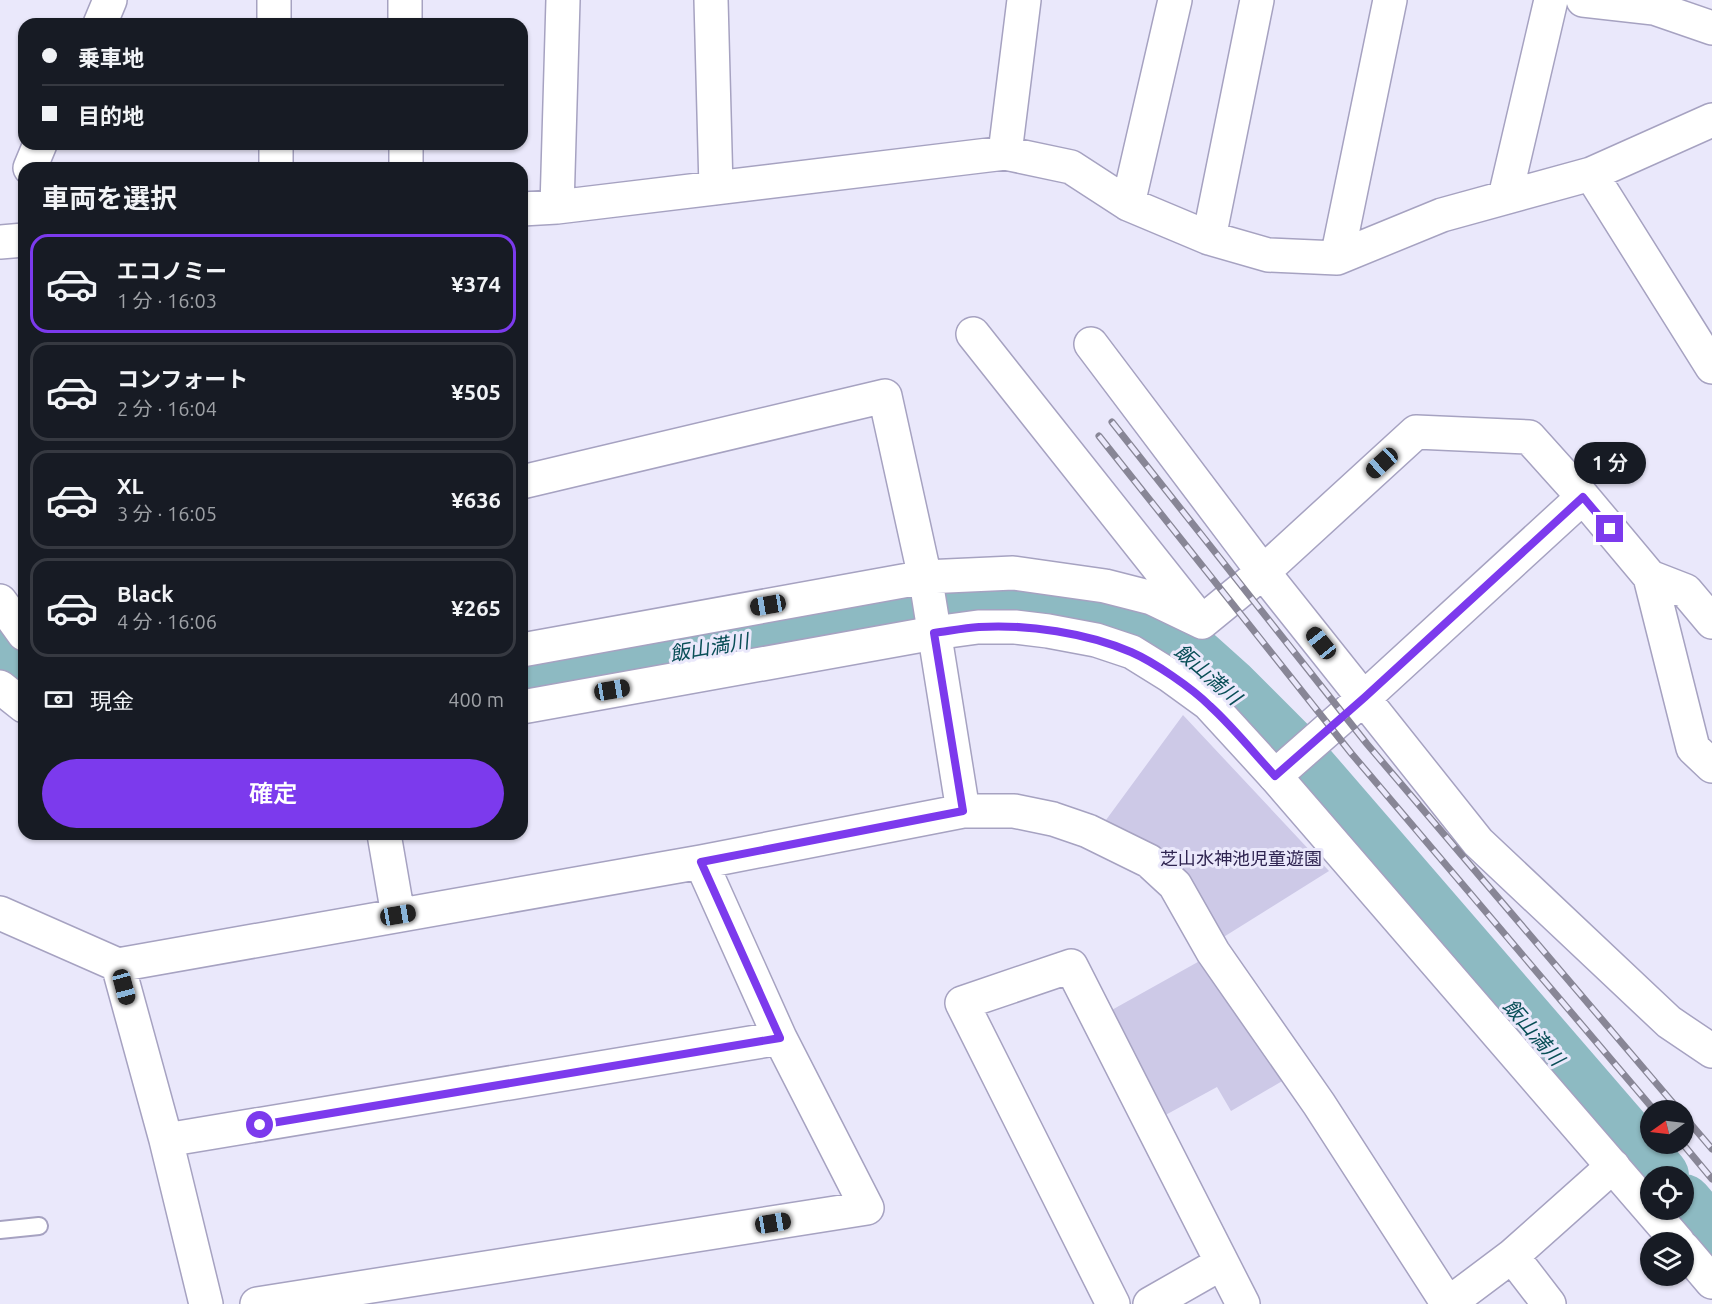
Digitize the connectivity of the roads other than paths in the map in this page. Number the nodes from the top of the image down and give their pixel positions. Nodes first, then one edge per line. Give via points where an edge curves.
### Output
1 (110, 0) edge
2 (274, 0) edge
3 (405, 0) edge
4 (563, 0) edge
5 (711, 0) edge
6 (1024, 0) edge
7 (1175, 0) edge
8 (1257, 0) edge
9 (1390, 0) edge
10 (1551, 0) edge
11 (1583, 0) edge
12 (102, 18) edge
13 (274, 18) edge
14 (405, 18) edge
15 (1712, 28) edge
16 (1712, 120) edge
17 (1005, 153) junction
18 (1592, 174) junction
19 (716, 188) junction
20 (1505, 197) junction
21 (1128, 204) junction
22 (556, 207) junction
23 (528, 209) edge
24 (1209, 238) junction
25 (18, 240) edge
26 (0, 242) edge
27 (1337, 258) junction
28 (973, 334) dead end
29 (1091, 344) dead end
30 (1712, 367) edge
31 (528, 481) edge
32 (1583, 497) junction
33 (1263, 572) junction
34 (1650, 577) junction
35 (0, 601) edge
36 (929, 603) junction
37 (1202, 622) junction
38 (1712, 622) edge
39 (18, 626) edge
40 (528, 649) edge
41 (0, 687) edge
42 (1365, 697) junction
43 (18, 701) edge
44 (528, 705) edge
45 (1290, 762) junction
46 (1712, 766) edge
47 (963, 811) junction
48 (385, 840) edge
49 (701, 862) junction
50 (0, 913) edge
51 (398, 915) junction
52 (118, 966) junction
53 (780, 1038) junction
54 (1712, 1051) edge
55 (166, 1140) junction
56 (1613, 1166) junction
57 (39, 1227) dead end
58 (0, 1230) edge
59 (1669, 1232) edge
60 (1512, 1257) junction
61 (1694, 1261) edge
62 (1222, 1263) junction
63 (1712, 1282) edge
64 (206, 1304) edge
65 (257, 1304) edge
66 (1113, 1304) edge
67 (1150, 1304) edge
68 (1243, 1304) edge
69 (1549, 1304) edge

1 - 12 street
2 - 13 street
3 - 14 street
4 - 22 street
5 - 19 street
6 - 17 street
7 - 21 street
8 - 24 street
9 - 27 street
10 - 20 street
11 - 15 street via 1654,8
16 - 18 street
17 - 19 street
17 - 21 street via 1071,166
18 - 20 street
18 - 30 street
19 - 22 street
20 - 27 street via 1442,215
21 - 24 street
22 - 23 street
24 - 27 street via 1268,255
25 - 26 street
28 - 37 street
29 - 33 street
31 - 36 street via 885,396
32 - 33 street via 1529,437 1416,432
32 - 34 street
32 - 42 street
33 - 37 street
33 - 42 street
34 - 38 street via 1686,591
34 - 46 street via 1693,748
35 - 39 street
36 - 37 street via 1013,573 1105,586 1152,598
36 - 40 street
36 - 44 street
36 - 45 street via 978,627 1026,628 1096,640 1132,652
36 - 47 street
41 - 43 street
42 - 45 street
42 - 54 street via 1478,842 1669,1022
45 - 56 street
47 - 49 street
47 - 60 street via 1014,811 1053,819 1088,831 1149,861 1175,885 1213,952 1319,1104 1448,1304
48 - 51 street
49 - 51 street
49 - 53 street
50 - 52 street
51 - 52 street
52 - 55 street
53 - 55 street
53 - 65 street via 867,1208
55 - 64 street
56 - 59 street
56 - 60 street
57 - 58 lane
60 - 69 street
61 - 63 street
62 - 66 street via 1071,966 962,1003
62 - 67 street
62 - 68 street

